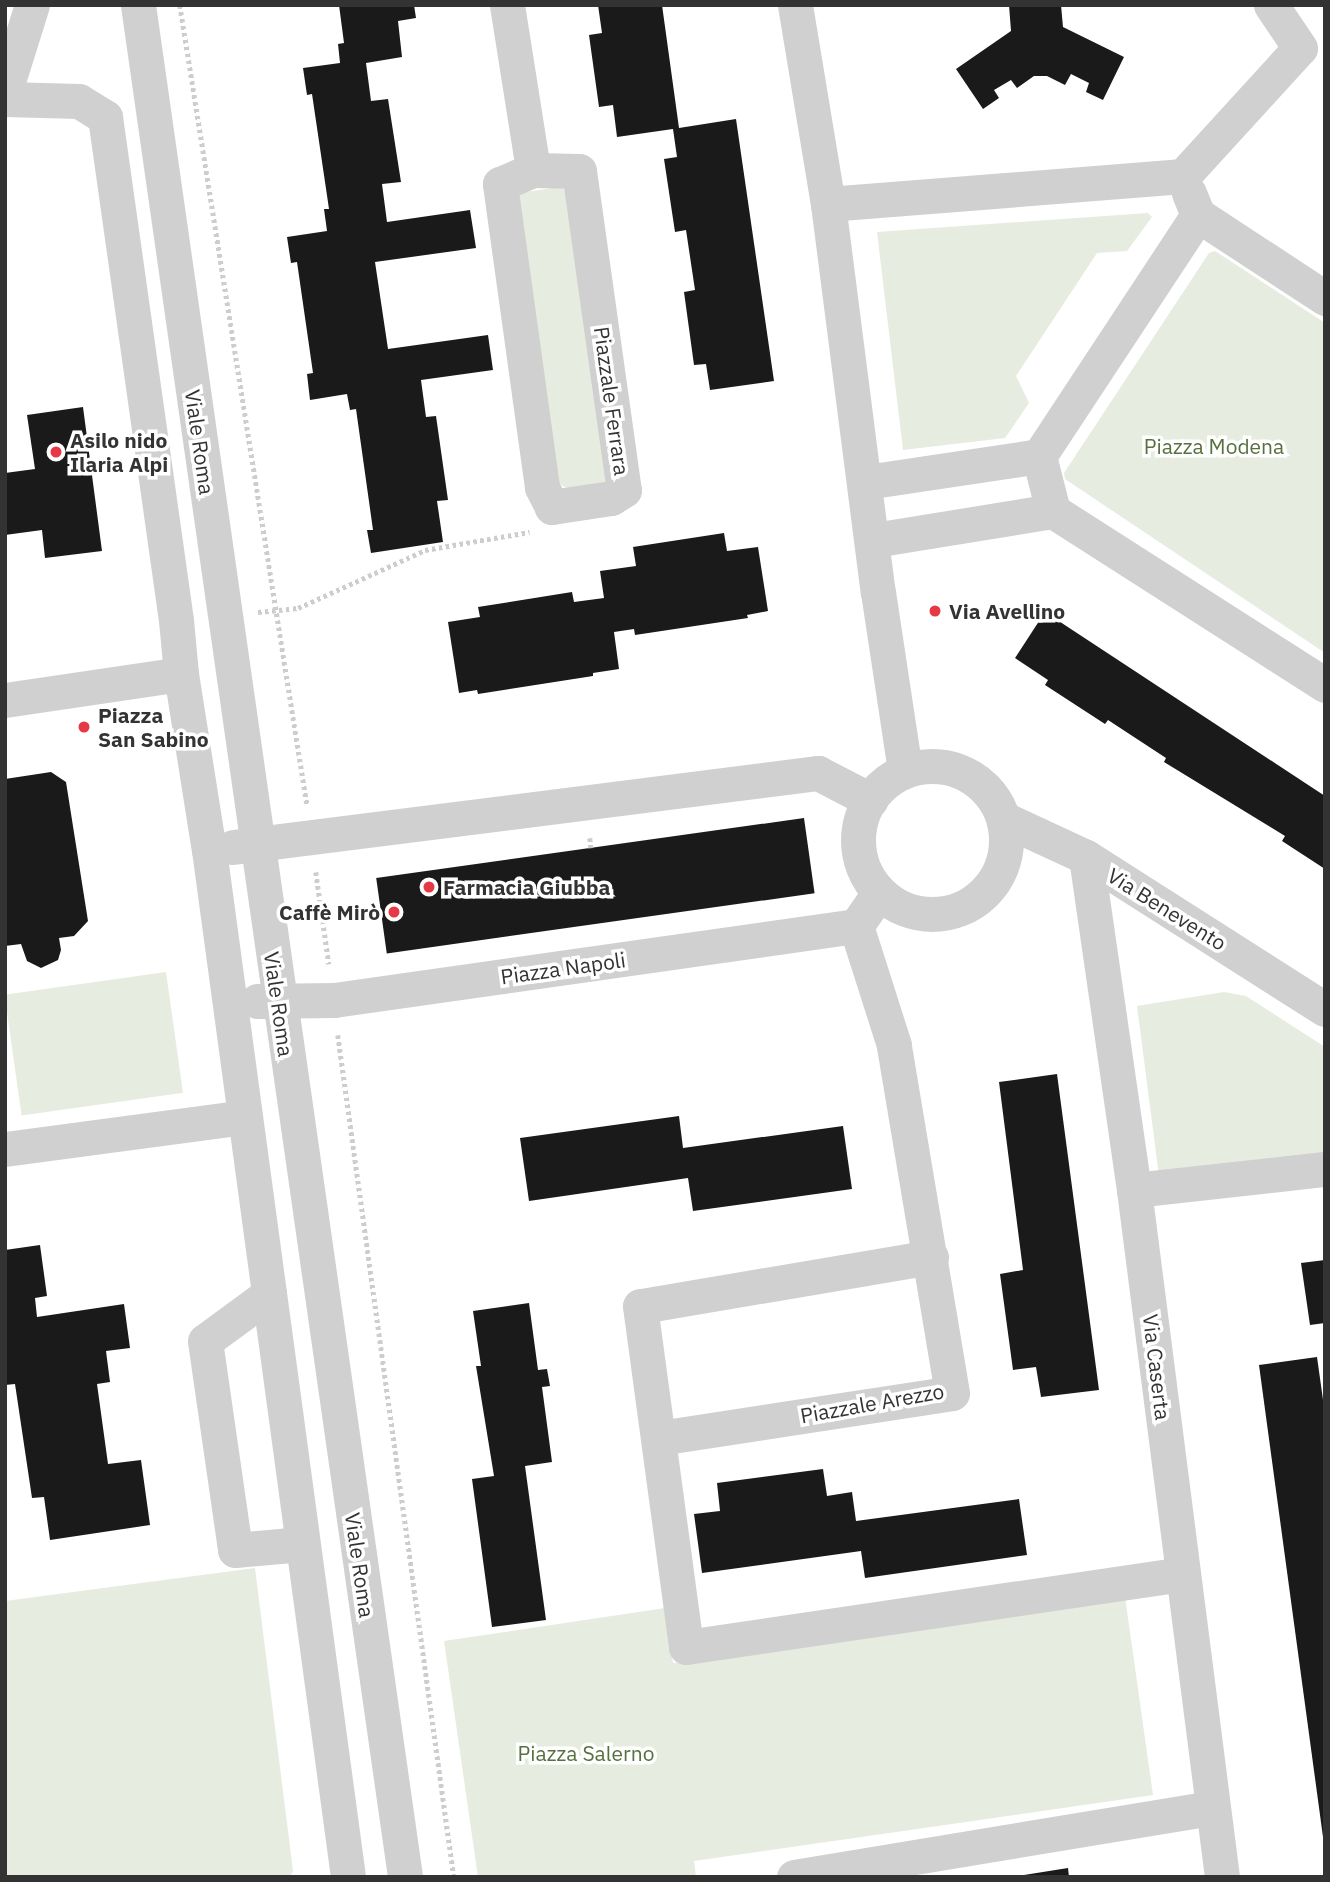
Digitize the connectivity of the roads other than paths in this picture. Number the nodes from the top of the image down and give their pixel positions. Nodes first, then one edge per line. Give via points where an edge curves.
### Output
1 (32, 5) edge
2 (138, 5) edge
3 (507, 5) edge
4 (795, 5) edge
5 (1271, 5) edge
6 (1313, 51) edge
7 (5, 91) edge
8 (5, 99) edge
9 (533, 170) junction
10 (1183, 176) junction
11 (828, 204) junction
12 (1198, 215) junction
13 (1325, 298) edge
14 (1039, 456) junction
15 (866, 482) junction
16 (1053, 511) junction
17 (873, 540) junction
18 (181, 674) junction
19 (1325, 685) edge
20 (5, 700) edge
21 (905, 771) junction
22 (870, 800) junction
23 (1004, 819) junction
24 (256, 844) junction
25 (209, 850) junction
26 (1086, 857) junction
27 (879, 893) junction
28 (856, 926) junction
29 (279, 999) junction
30 (229, 1004) junction
31 (1325, 1009) edge
32 (244, 1117) junction
33 (5, 1149) edge
34 (1325, 1169) edge
35 (1134, 1190) junction
36 (931, 1257) junction
37 (269, 1294) junction
38 (659, 1438) junction
39 (302, 1544) junction
40 (1184, 1574) junction
41 (1211, 1808) junction
42 (348, 1877) edge
43 (405, 1877) edge
44 (794, 1877) edge
45 (1222, 1877) edge

1 - 7 street
2 - 24 street, Viale Roma
3 - 9 street
4 - 11 street
5 - 6 street
6 - 10 street
8 - 18 street via 79,101 104,117
9 - 9 street, Piazzale Ferrara via 579,171 624,490 611,498 552,507 542,487 500,184
10 - 11 street
10 - 12 street
11 - 15 street
12 - 13 street
12 - 14 street
14 - 15 street
14 - 16 street
15 - 17 street
16 - 17 street
16 - 19 street
17 - 21 street
18 - 20 street
18 - 25 street
21 - 22 street via 885,783
21 - 23 street via 930,766 954,769 976,780
22 - 24 street via 818,773
22 - 27 street via 860,823 858,848 864,872
23 - 26 street, Via Benevento
23 - 27 street via 1007,844 1001,868 989,889 970,904 947,914 922,915
24 - 25 street
24 - 29 street, Viale Roma
25 - 30 street
26 - 31 street, Via Benevento
26 - 35 street, Via Caserta
27 - 28 street
28 - 29 street, Piazza Napoli via 334,1000
28 - 36 street, Piazzale Arezzo via 894,1045
29 - 30 street, Piazza Napoli
29 - 43 street, Viale Roma
30 - 32 street
32 - 33 street
32 - 37 street
34 - 35 street
35 - 40 street, Via Caserta
36 - 38 street via 640,1306
36 - 38 street, Piazzale Arezzo via 952,1393
37 - 39 street
37 - 39 street via 205,1341 234,1550
38 - 40 street via 686,1647
39 - 42 street
40 - 41 street, Via Caserta
41 - 44 street
41 - 45 street, Via Caserta

